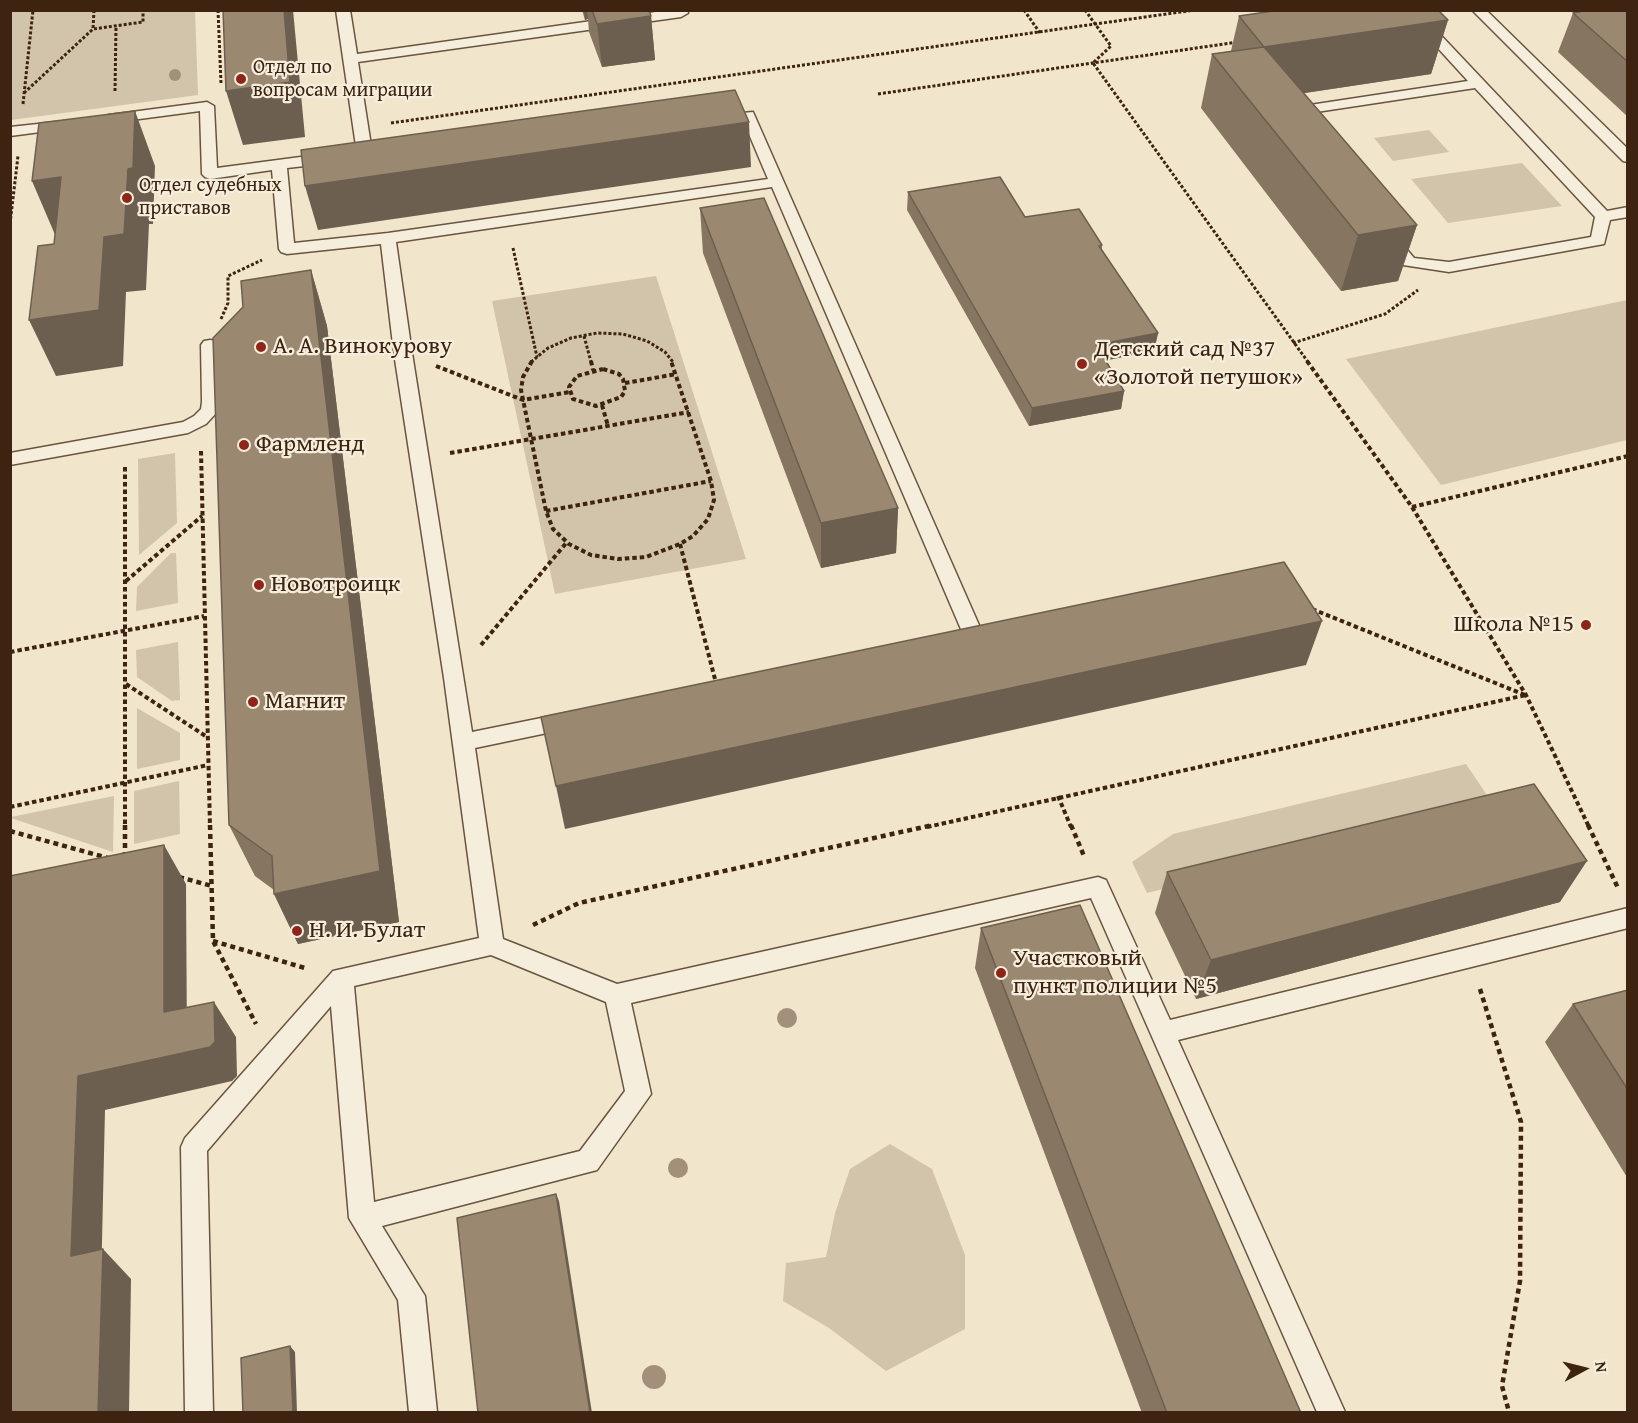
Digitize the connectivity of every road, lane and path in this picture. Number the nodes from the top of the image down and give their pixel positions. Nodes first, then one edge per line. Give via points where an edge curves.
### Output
1 (94, 10) edge
2 (143, 10) edge
3 (218, 10) edge
4 (343, 10) edge
5 (680, 10) edge
6 (1024, 10) edge
7 (1085, 10) edge
8 (1195, 10) edge
9 (1409, 10) edge
10 (1478, 10) edge
11 (1095, 25) junction
12 (116, 26) junction
13 (93, 28) junction
14 (1040, 33) junction
15 (1242, 41) dead end
16 (350, 59) junction
17 (1093, 63) junction
18 (221, 84) edge
19 (1476, 84) junction
20 (24, 93) dead end
21 (878, 94) dead end
22 (114, 119) junction
23 (701, 121) edge
24 (361, 127) junction
25 (1301, 130) edge
26 (10, 132) edge
27 (354, 155) junction
28 (1628, 158) edge
29 (279, 165) junction
30 (390, 166) edge
31 (777, 182) junction
32 (1628, 212) edge
33 (1603, 216) junction
34 (507, 221) junction
35 (1380, 227) edge
36 (388, 238) junction
37 (287, 249) junction
38 (1449, 267) junction
39 (228, 303) dead end
40 (585, 336) junction
41 (1293, 343) junction
42 (210, 345) dead end
43 (403, 353) junction
44 (537, 357) junction
45 (593, 370) junction
46 (677, 374) junction
47 (625, 383) junction
48 (570, 392) junction
49 (523, 400) junction
50 (602, 405) junction
51 (689, 412) junction
52 (200, 420) junction
53 (608, 426) junction
54 (531, 439) junction
55 (1628, 456) edge
56 (420, 458) junction
57 (10, 459) edge
58 (125, 466) dead end
59 (711, 481) junction
60 (1412, 507) junction
61 (546, 511) junction
62 (202, 516) junction
63 (567, 542) junction
64 (680, 544) junction
65 (125, 581) junction
66 (1309, 608) edge
67 (204, 616) junction
68 (125, 631) junction
69 (999, 636) edge
70 (976, 640) junction
71 (952, 645) edge
72 (10, 652) edge
73 (454, 678) junction
74 (125, 683) junction
75 (718, 691) edge
76 (1526, 695) junction
77 (590, 717) edge
78 (208, 738) junction
79 (463, 742) junction
80 (208, 765) junction
81 (125, 781) junction
82 (1058, 796) junction
83 (10, 807) edge
84 (10, 831) edge
85 (114, 859) edge
86 (125, 862) edge
87 (168, 874) dead end
88 (212, 886) junction
89 (1098, 887) junction
90 (1625, 908) edge
91 (213, 941) junction
92 (492, 945) junction
93 (1470, 957) junction
94 (341, 978) junction
95 (617, 994) junction
96 (1163, 1033) junction
97 (273, 1057) junction
98 (362, 1218) junction
99 (199, 1413) edge
100 (423, 1413) edge
101 (1331, 1413) edge
102 (1509, 1413) edge

1 - 13 path
2 - 12 path via 143,22
3 - 18 path
4 - 16 lane
5 - 16 lane via 681,13
6 - 14 path
7 - 11 path
8 - 11 path
9 - 19 lane
10 - 28 lane
11 - 14 path
11 - 17 path via 1111,46
12 - 13 path
12 - 22 path
13 - 20 path
14 - 24 path
15 - 17 path
16 - 24 lane
17 - 21 path
17 - 41 path
19 - 25 lane via 1286,112
19 - 33 lane
22 - 26 lane
22 - 29 lane via 207,106 210,174
23 - 31 lane via 748,115
24 - 27 lane
27 - 29 lane
27 - 30 lane via 378,168
29 - 37 lane
31 - 34 lane
31 - 70 lane
32 - 33 lane
33 - 38 lane via 1598,241
34 - 36 lane
34 - 44 path
35 - 38 lane via 1409,262
36 - 37 lane
36 - 43 lane
37 - 39 path via 228,276
38 - 41 path via 1385,314
40 - 44 path via 548,348
40 - 45 path
40 - 46 path via 623,334 647,341 665,352
41 - 60 path
42 - 52 lane via 211,402
43 - 49 path
43 - 56 lane
44 - 49 path via 523,377
45 - 47 path via 619,374
45 - 48 path via 577,376
46 - 47 path
46 - 51 path
47 - 50 path via 621,397
48 - 49 path
48 - 50 path via 579,403
49 - 54 path
50 - 53 path
51 - 53 path
51 - 59 path
52 - 57 lane via 188,427
52 - 62 path
53 - 54 path
54 - 56 path
54 - 61 path
55 - 60 path
56 - 73 lane
58 - 65 path
59 - 61 path
59 - 64 path via 714,500 708,519
60 - 76 path
61 - 63 path via 553,529
62 - 65 path
62 - 67 path
63 - 64 path via 591,555 618,559 646,557
63 - 73 path
64 - 75 path
65 - 68 path
66 - 76 path
67 - 68 path
67 - 78 path
68 - 72 path
68 - 74 path
69 - 70 lane
70 - 71 lane
73 - 79 lane
74 - 78 path
74 - 81 path
76 - 82 path
76 - 90 path
77 - 79 lane
78 - 80 path
79 - 92 lane
80 - 81 path
80 - 88 path
81 - 83 path
81 - 86 path
82 - 89 path
82 - 92 path via 579,903
84 - 85 path
87 - 88 path
88 - 91 path
89 - 95 lane
89 - 96 lane
90 - 93 lane
91 - 94 path
91 - 97 path
92 - 94 lane
92 - 95 lane
93 - 96 lane
93 - 102 path via 1521,1122 1520,1281 1502,1386
94 - 97 lane
94 - 98 lane
95 - 98 lane via 638,1094 588,1161
96 - 101 lane
97 - 99 lane via 195,1147
98 - 100 lane via 411,1296

